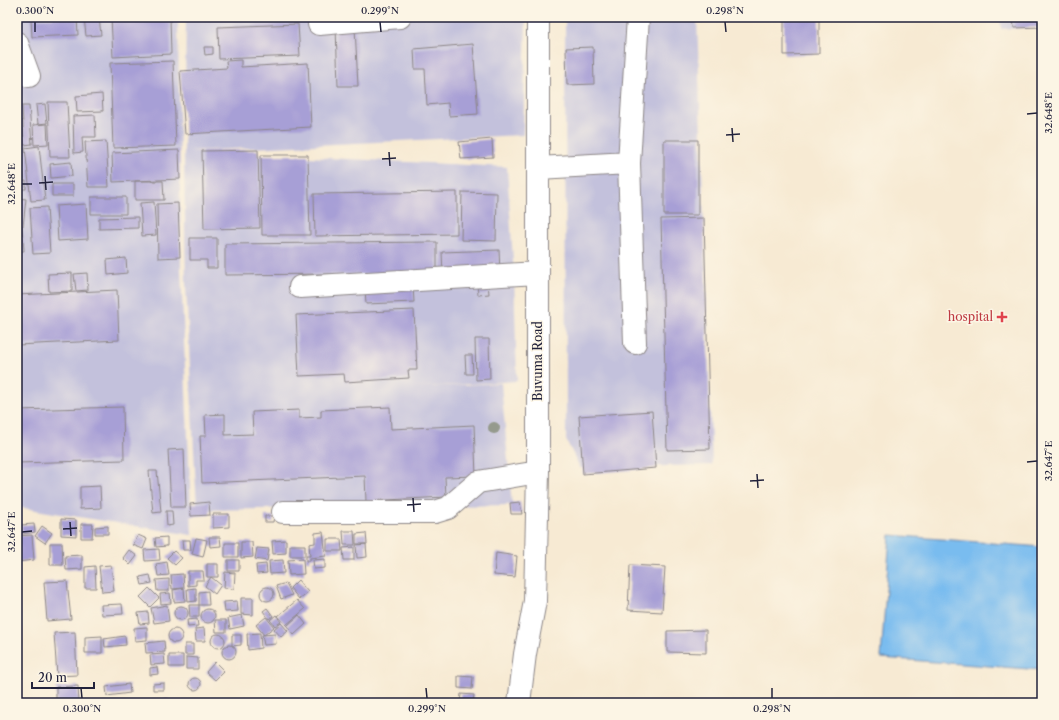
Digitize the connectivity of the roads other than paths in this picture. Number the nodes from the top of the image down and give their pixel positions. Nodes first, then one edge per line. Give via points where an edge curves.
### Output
1 (400, 17) edge
2 (538, 17) edge
3 (638, 17) edge
4 (319, 24) dead end
5 (17, 43) edge
6 (29, 76) dead end
7 (629, 163) junction
8 (538, 168) junction
9 (538, 273) junction
10 (300, 287) dead end
11 (635, 343) dead end
12 (538, 472) junction
13 (283, 512) dead end
14 (519, 703) edge

1 - 4 street
2 - 8 street, Buvuma Road
3 - 7 street
5 - 6 street
7 - 8 street
7 - 11 street
8 - 9 street, Buvuma Road
9 - 10 street
9 - 12 street, Buvuma Road
12 - 13 street via 478,482 448,508 436,512
12 - 14 street, Buvuma Road via 535,601

